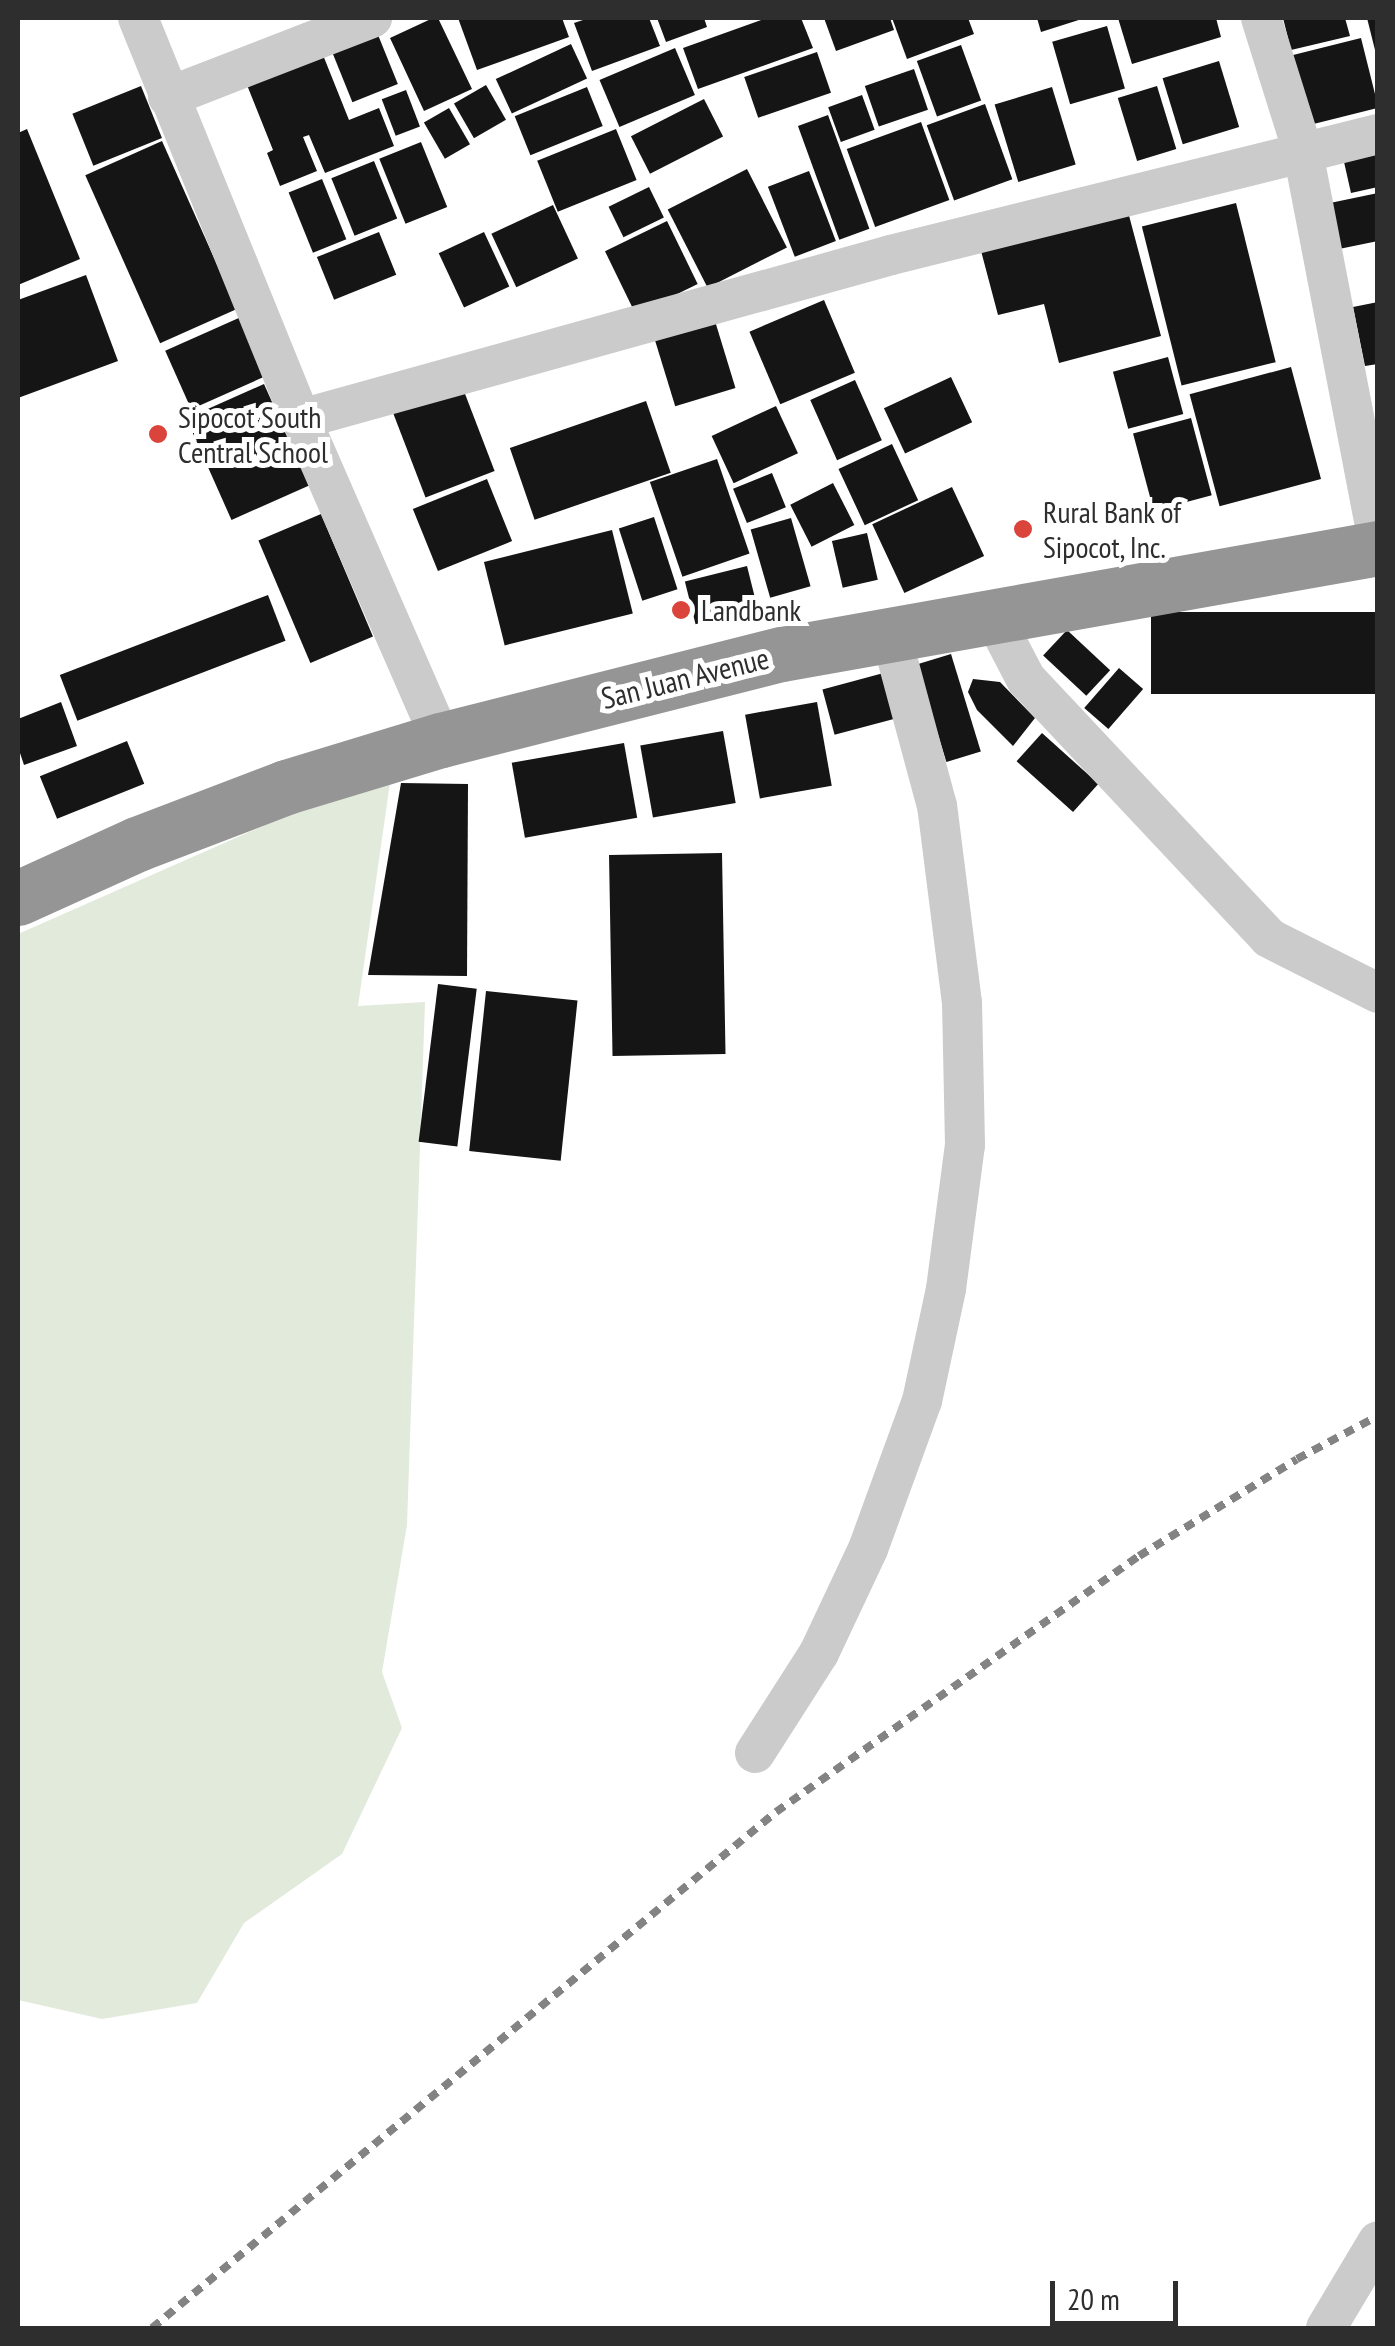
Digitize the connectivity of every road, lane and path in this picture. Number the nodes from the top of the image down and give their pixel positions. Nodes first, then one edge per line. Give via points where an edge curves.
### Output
1 (138, 18) edge
2 (372, 18) edge
3 (1261, 18) edge
4 (168, 97) junction
5 (1378, 134) edge
6 (1304, 152) junction
7 (301, 420) junction
8 (1378, 544) edge
9 (992, 614) junction
10 (890, 632) junction
11 (441, 740) junction
12 (18, 898) edge
13 (1378, 993) edge
14 (755, 1754) dead end
15 (1378, 2241) edge
16 (1326, 2328) edge

1 - 4 street
2 - 4 street
3 - 6 street
4 - 7 street
5 - 6 street
6 - 7 street via 892,254
6 - 8 street
7 - 11 street
8 - 9 highway, San Juan Avenue
9 - 10 highway, San Juan Avenue
9 - 13 street via 1026,680 1269,938
10 - 11 highway, San Juan Avenue
10 - 14 street via 937,806 962,1004 965,1145 946,1289 922,1401 868,1549 819,1653
11 - 12 highway, San Juan Avenue via 286,787
15 - 16 street

